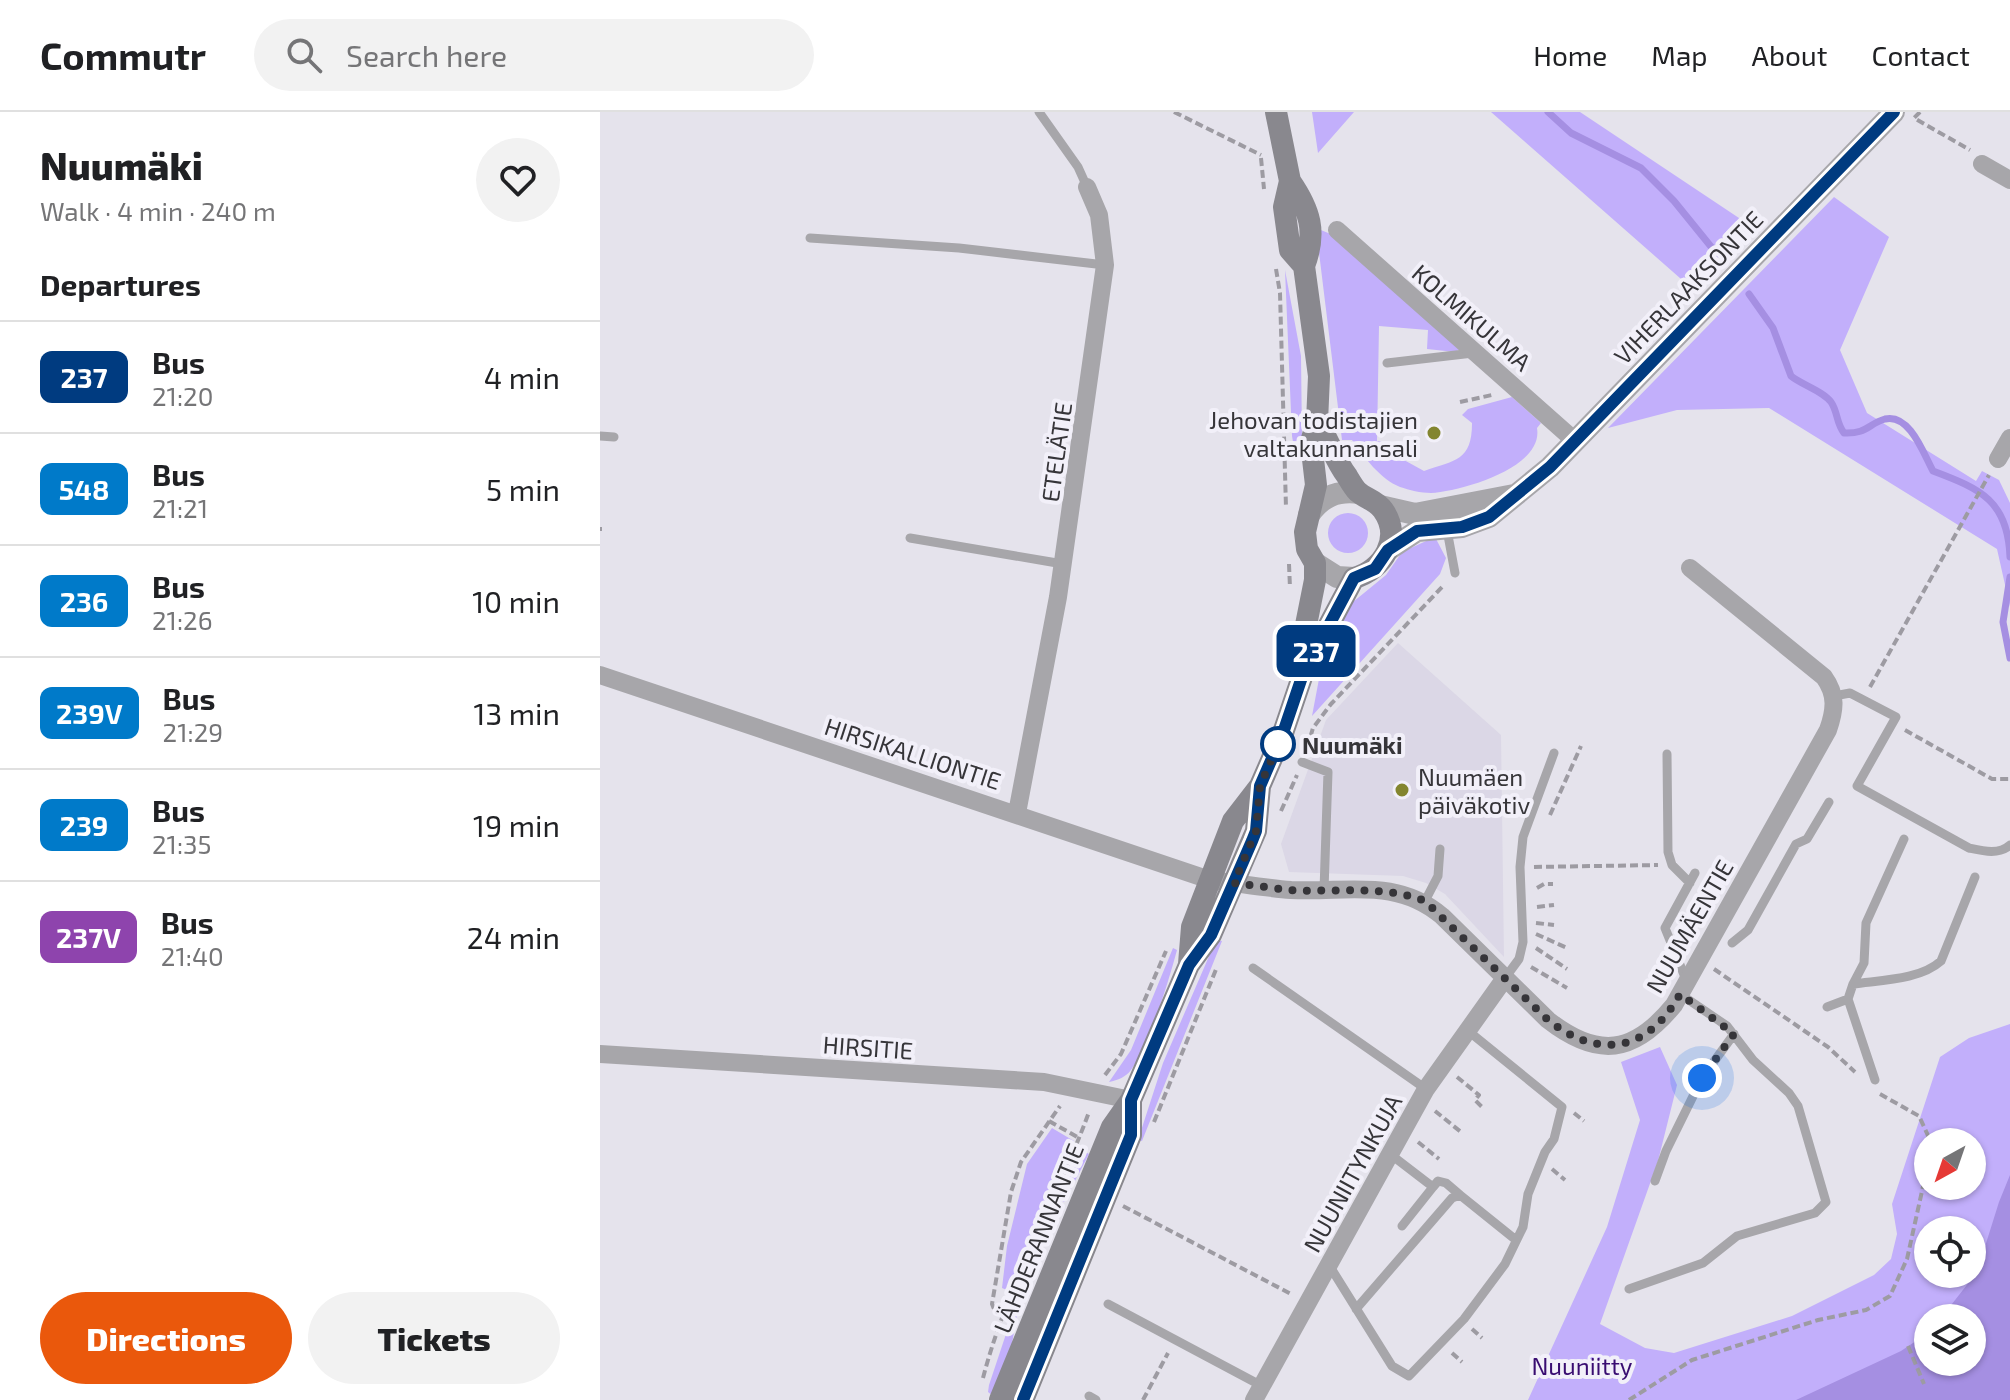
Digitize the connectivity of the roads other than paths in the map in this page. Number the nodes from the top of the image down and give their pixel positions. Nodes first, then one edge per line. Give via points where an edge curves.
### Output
1 (1039, 112) edge
2 (1276, 112) edge
3 (1894, 112) edge
4 (1982, 164) road end
5 (2010, 180) edge
6 (1087, 187) joint
7 (1337, 230) dead end
8 (810, 238) dead end
9 (1105, 265) junction
10 (1476, 352) junction
11 (1387, 363) dead end
12 (1317, 422) junction
13 (600, 436) edge
14 (614, 437) dead end
15 (2010, 438) edge
16 (1575, 441) junction
17 (1998, 459) dead end
18 (1359, 493) junction
19 (1380, 506) junction
20 (1309, 515) junction
21 (1444, 519) junction
22 (910, 538) dead end
23 (1388, 550) junction
24 (1315, 563) junction
25 (1063, 564) junction
26 (1690, 568) dead end
27 (1455, 573) road end
28 (1354, 578) junction
29 (1303, 674) junction
30 (600, 675) edge
31 (1834, 696) junction
32 (1554, 753) dead end
33 (1667, 754) dead end
34 (1302, 762) road end
35 (1260, 786) junction
36 (1829, 802) dead end
37 (1017, 813) junction
38 (1904, 839) dead end
39 (2010, 845) edge
40 (1440, 849) dead end
41 (1695, 873) dead end
42 (1975, 877) dead end
43 (1210, 880) junction
44 (1234, 883) junction
45 (1690, 883) junction
46 (1324, 890) junction
47 (1425, 901) junction
48 (1732, 943) dead end
49 (1189, 965) junction
50 (1253, 968) dead end
51 (1505, 978) junction
52 (1853, 984) junction
53 (1683, 988) junction
54 (1848, 999) junction
55 (1827, 1007) dead end
56 (1467, 1030) junction
57 (1734, 1034) junction
58 (600, 1054) edge
59 (1873, 1084) road end
60 (1427, 1096) junction
61 (1131, 1100) junction
62 (1390, 1154) junction
63 (1655, 1181) dead end
64 (1433, 1187) junction
65 (1460, 1195) junction
66 (1402, 1226) dead end
67 (1516, 1240) junction
68 (1329, 1264) junction
69 (1629, 1289) dead end
70 (1108, 1304) dead end
71 (1356, 1309) junction
72 (1258, 1393) edge
73 (1000, 1400) edge
74 (1023, 1400) edge

1 - 6 lane, ETELÄTIE
2 - 12 main road via 1290,181 1305,203 1309,221 1312,246 1304,266 1319,376
3 - 16 street, VIHERLAAKSONTIE
4 - 5 street
6 - 9 street, ETELÄTIE via 1099,215
7 - 10 street, KOLMIKULMA
8 - 9 lane
9 - 25 street, ETELÄTIE
10 - 11 lane
10 - 16 street, KOLMIKULMA
12 - 18 main road
12 - 20 main road via 1311,442 1316,485
13 - 14 lane
15 - 17 street
16 - 21 street, VIHERLAAKSONTIE via 1489,517 1462,527
18 - 19 main road
18 - 20 street via 1334,494
19 - 21 street, VIHERLAAKSONTIE
19 - 23 main road via 1390,527
20 - 24 main road via 1305,540
21 - 23 street, VIHERLAAKSONTIE
21 - 27 lane
22 - 25 lane
23 - 28 main road via 1375,569
24 - 28 street via 1337,577
24 - 29 main road, LÄHDERANNANTIE
25 - 37 street, ETELÄTIE
26 - 31 street via 1824,677
28 - 29 main road, LÄHDERANNANTIE
29 - 35 main road, LÄHDERANNANTIE
30 - 37 street, HIRSIKALLIONTIE
31 - 39 lane via 1850,693 1896,717 1857,786 1969,848 1989,852
31 - 53 street, NUUMÄENTIE via 1828,730
32 - 51 lane via 1523,837 1523,937 1519,959
33 - 45 lane via 1668,852 1672,865
34 - 46 lane via 1328,772
35 - 43 main road, LÄHDERANNANTIE via 1233,821
35 - 44 main road, LÄHDERANNANTIE via 1256,831
36 - 48 lane via 1807,839 1796,844 1748,930
37 - 43 street, HIRSIKALLIONTIE
38 - 52 lane via 1866,923 1864,963
40 - 47 lane via 1438,876
41 - 45 lane
42 - 52 lane via 1934,968
43 - 44 street, NUUMÄENTIE
43 - 49 main road, LÄHDERANNANTIE via 1192,927
44 - 46 street, NUUMÄENTIE
44 - 49 main road, LÄHDERANNANTIE via 1211,935
45 - 53 lane via 1665,928
46 - 47 street, NUUMÄENTIE via 1381,890
47 - 51 street, NUUMÄENTIE
49 - 61 main road, LÄHDERANNANTIE
50 - 60 lane
51 - 53 street, NUUMÄENTIE via 1564,1033 1601,1047 1638,1040 1657,1026
51 - 56 street, NUUNIITYNKUJA
52 - 54 lane
53 - 57 lane
54 - 55 lane
54 - 59 lane
56 - 60 street, NUUNIITYNKUJA
56 - 67 lane via 1562,1107
57 - 63 lane via 1702,1078
57 - 69 lane via 1798,1106 1826,1202 1815,1213 1737,1236 1703,1263
58 - 61 street, HIRSITIE via 1044,1082
60 - 62 street, NUUNIITYNKUJA
61 - 73 main road, LÄHDERANNANTIE via 1112,1127
61 - 74 main road, LÄHDERANNANTIE via 1131,1135
62 - 64 lane
62 - 68 street, NUUNIITYNKUJA
64 - 65 lane via 1438,1181 1446,1183
64 - 66 lane
65 - 67 lane
65 - 71 lane
67 - 71 lane via 1505,1264 1464,1319 1409,1376 1392,1366
68 - 71 lane
68 - 72 street, NUUNIITYNKUJA
70 - 72 lane

